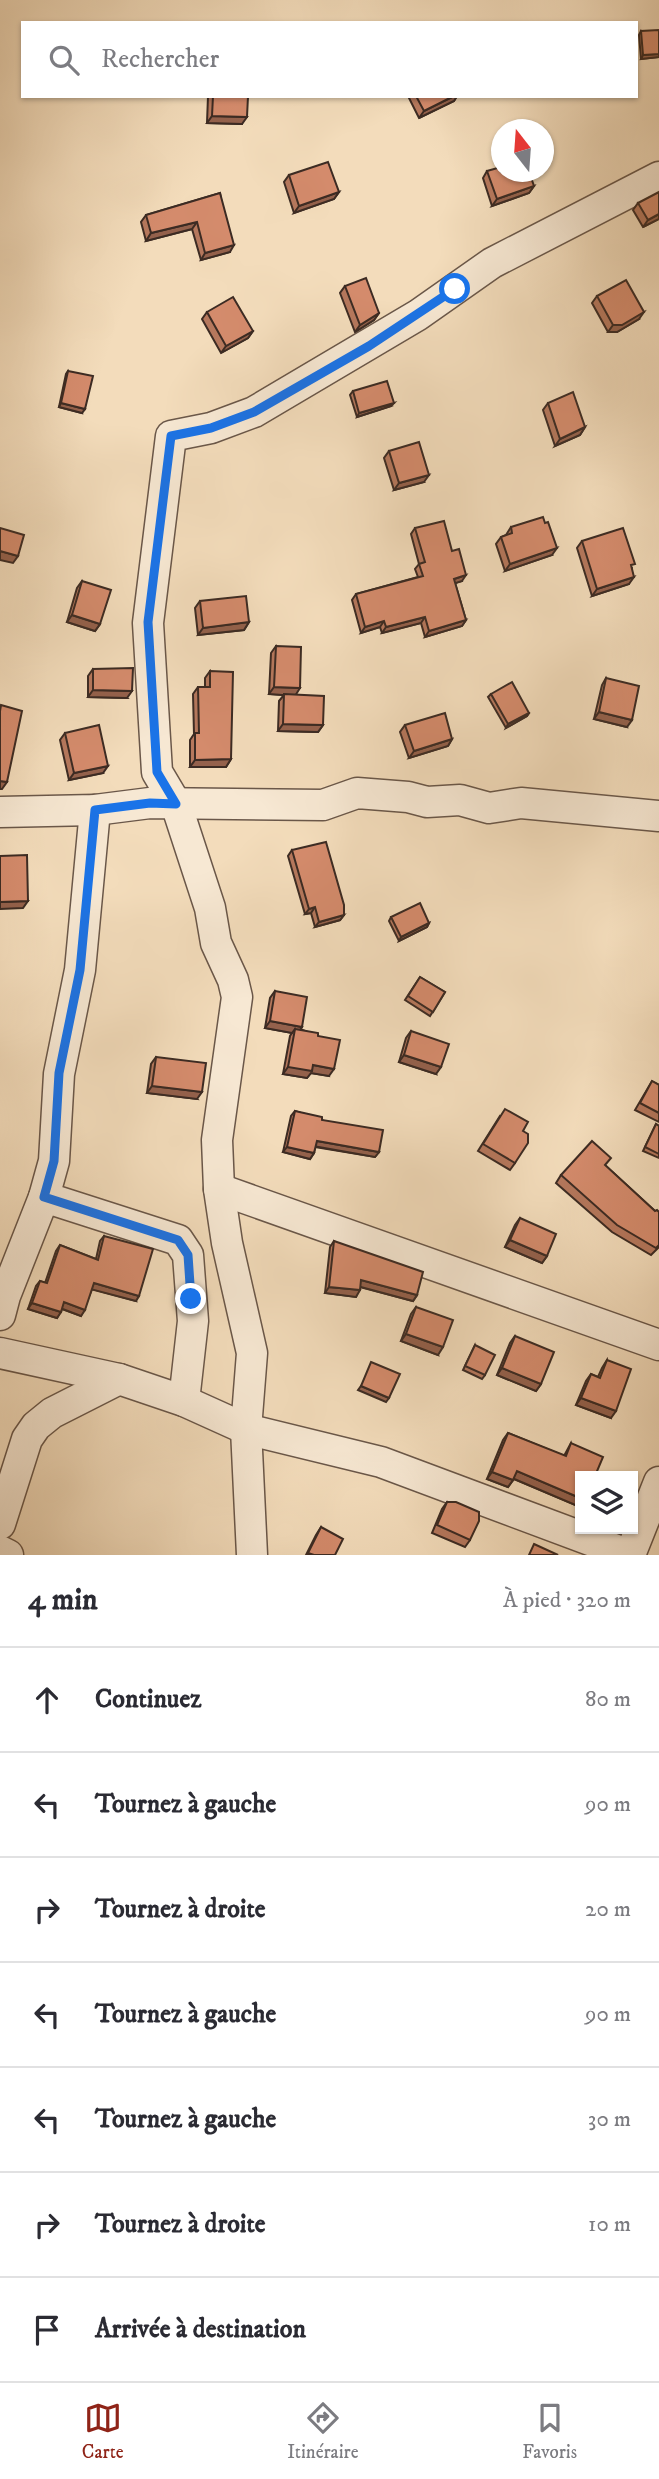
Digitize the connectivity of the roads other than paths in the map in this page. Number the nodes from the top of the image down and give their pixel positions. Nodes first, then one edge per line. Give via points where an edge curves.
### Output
1 (659, 177) edge
2 (176, 804) junction
3 (95, 810) junction
4 (0, 812) edge
5 (659, 817) edge
6 (219, 1189) junction
7 (44, 1197) junction
8 (0, 1315) edge
9 (659, 1345) edge
10 (0, 1353) edge
11 (119, 1379) junction
12 (184, 1401) junction
13 (246, 1429) junction
14 (659, 1482) edge
15 (0, 1524) edge
16 (0, 1551) edge
17 (8, 1555) edge
18 (251, 1555) edge
19 (630, 1555) edge

1 - 2 street via 492,263 418,315 254,412 171,436 148,622 157,772
2 - 3 street
2 - 5 street via 323,805 357,793 427,802 460,800 489,808 521,803
2 - 6 street via 211,908 216,943 237,997 217,1140
3 - 4 street
3 - 7 street via 80,970 59,1073 54,1161
6 - 9 street
6 - 13 street via 252,1353
7 - 8 street
7 - 12 street via 178,1240 188,1255 193,1321
10 - 11 street
11 - 12 street
11 - 15 street via 36,1426 27,1440
12 - 13 street
13 - 18 street
13 - 19 street via 381,1462
14 - 19 street
16 - 17 street

